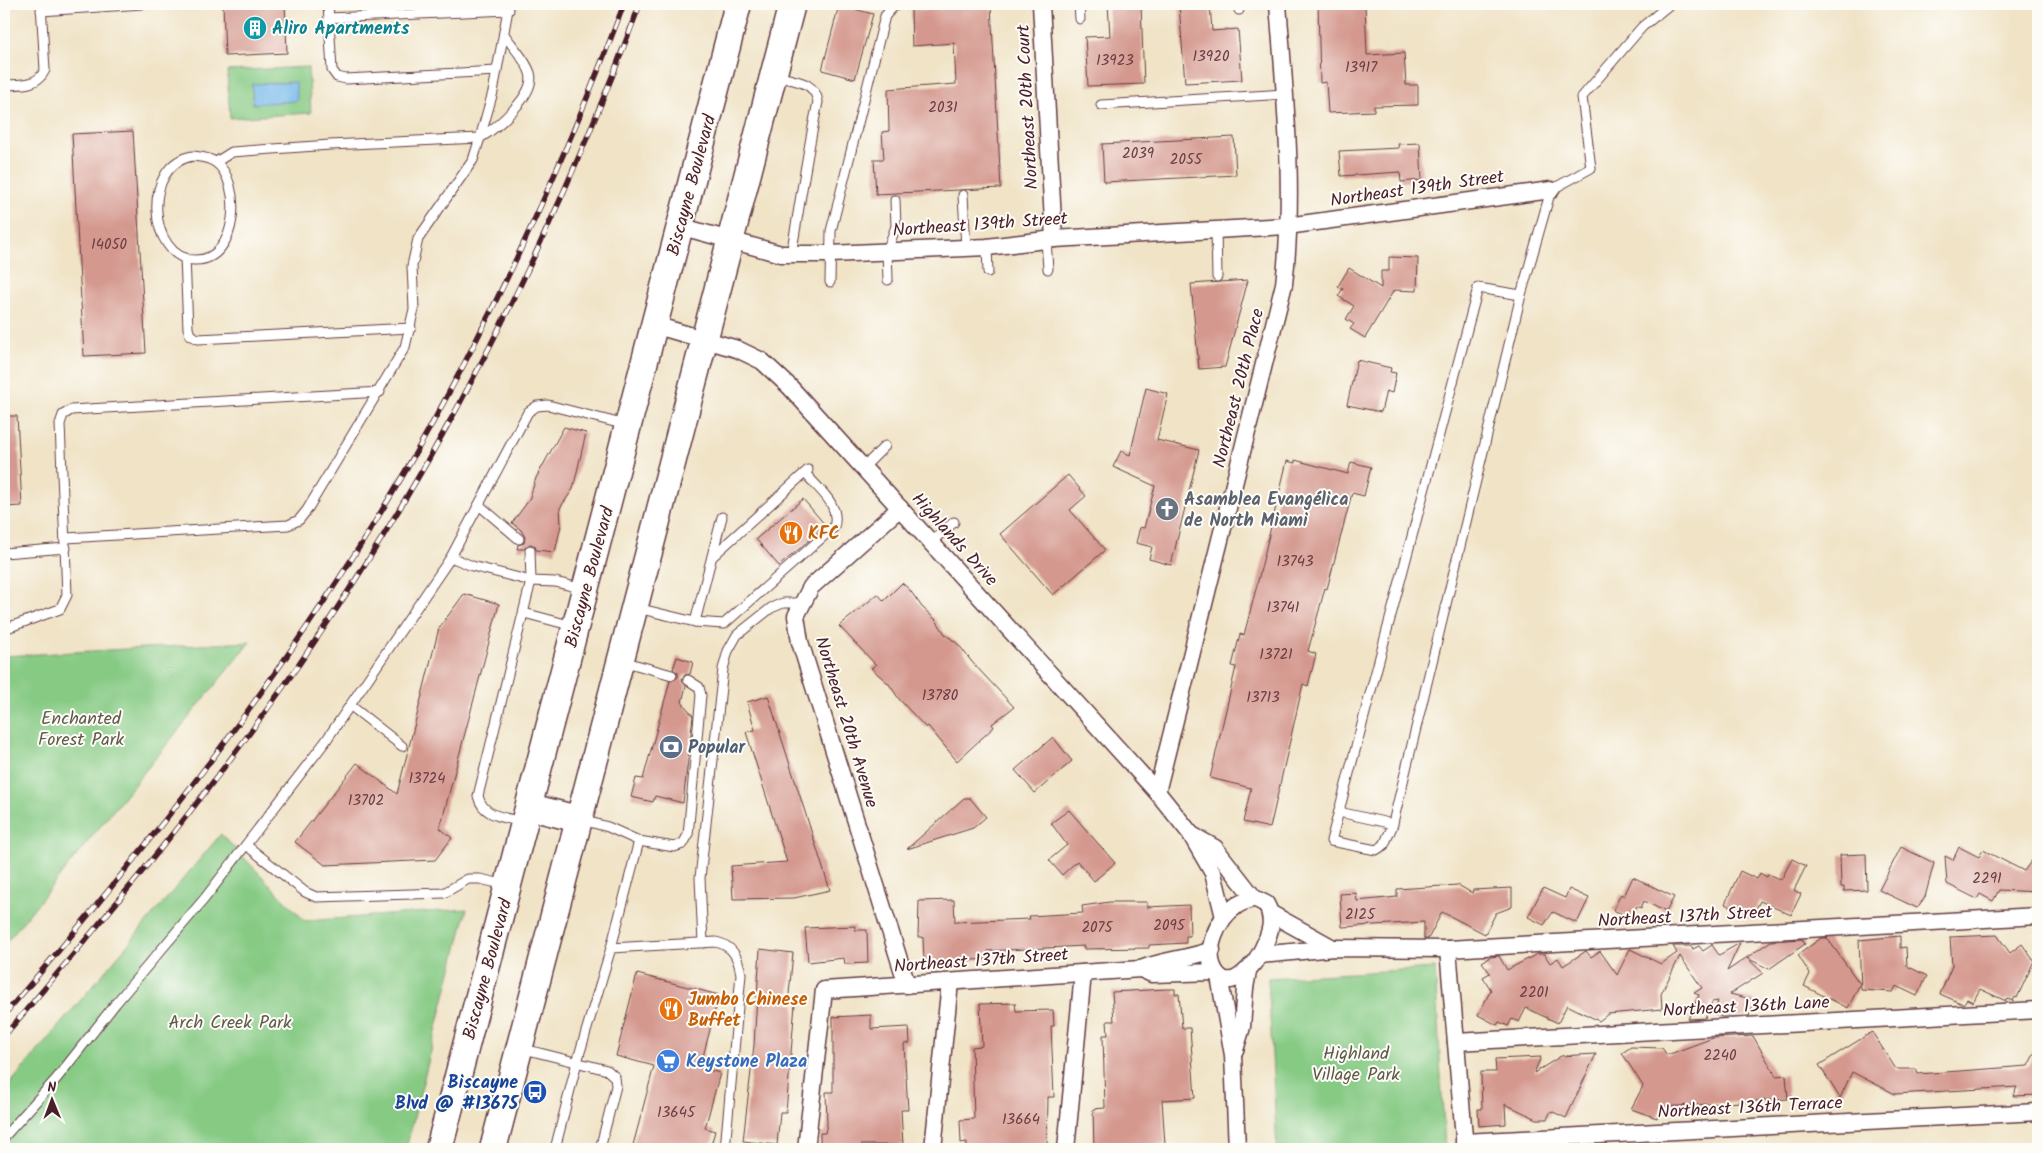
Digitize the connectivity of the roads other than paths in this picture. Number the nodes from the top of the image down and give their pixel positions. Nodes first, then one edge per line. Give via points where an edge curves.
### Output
1 (142, 4) edge
2 (328, 4) edge
3 (738, 4) edge
4 (792, 4) edge
5 (901, 4) edge
6 (1040, 4) edge
7 (1080, 4) edge
8 (1278, 4) edge
9 (1670, 4) edge
10 (41, 7) edge
11 (509, 7) edge
12 (329, 18) junction
13 (1080, 19) dead end
14 (504, 34) junction
15 (497, 71) junction
16 (774, 75) junction
17 (4, 85) edge
18 (1285, 94) junction
19 (1101, 105) dead end
20 (480, 138) junction
21 (216, 162) junction
22 (1551, 190) junction
23 (963, 195) dead end
24 (895, 200) dead end
25 (679, 226) junction
26 (1287, 226) junction
27 (1216, 229) junction
28 (1050, 239) junction
29 (731, 242) junction
30 (987, 246) junction
31 (966, 248) junction
32 (886, 251) junction
33 (830, 254) junction
34 (791, 255) junction
35 (185, 258) junction
36 (1048, 269) dead end
37 (988, 272) dead end
38 (1217, 278) dead end
39 (888, 280) dead end
40 (830, 282) dead end
41 (1521, 295) junction
42 (654, 325) junction
43 (411, 328) junction
44 (705, 338) junction
45 (380, 392) junction
46 (628, 426) junction
47 (885, 446) dead end
48 (863, 468) junction
49 (479, 505) junction
50 (900, 508) junction
51 (722, 517) dead end
52 (954, 522) dead end
53 (66, 538) junction
54 (519, 539) dead end
55 (931, 542) junction
56 (66, 548) junction
57 (530, 550) dead end
58 (4, 553) edge
59 (452, 557) junction
60 (712, 558) junction
61 (531, 581) junction
62 (585, 590) junction
63 (802, 603) junction
64 (634, 607) junction
65 (524, 613) junction
66 (695, 622) junction
67 (576, 627) junction
68 (4, 629) edge
69 (620, 660) junction
70 (672, 675) dead end
71 (688, 680) dead end
72 (351, 706) junction
73 (402, 746) dead end
74 (1157, 792) junction
75 (1338, 812) junction
76 (528, 815) junction
77 (578, 819) junction
78 (1393, 824) junction
79 (1190, 833) junction
80 (639, 841) junction
81 (246, 845) junction
82 (509, 886) junction
83 (1254, 898) junction
84 (1270, 913) junction
85 (2038, 916) edge
86 (1224, 917) junction
87 (703, 943) junction
88 (611, 948) junction
89 (1333, 948) junction
90 (1448, 949) junction
91 (1212, 950) junction
92 (1260, 956) junction
93 (1141, 969) junction
94 (1248, 971) junction
95 (1083, 973) junction
96 (1217, 974) junction
97 (950, 982) junction
98 (907, 985) junction
99 (2038, 1010) edge
100 (1456, 1042) junction
101 (520, 1048) junction
102 (1234, 1055) junction
103 (577, 1062) junction
104 (2038, 1112) edge
105 (4, 1138) edge
106 (1465, 1146) edge
107 (439, 1149) edge
108 (493, 1149) edge
109 (555, 1149) edge
110 (600, 1149) edge
111 (725, 1149) edge
112 (806, 1149) edge
113 (933, 1149) edge
114 (1066, 1149) edge
115 (1237, 1149) edge

1 - 10 lane
2 - 12 lane
3 - 25 main road, Biscayne Boulevard
4 - 16 main road
5 - 33 lane via 885,16 831,231
6 - 28 street, Northeast 20th Court
7 - 13 lane
8 - 18 street
9 - 22 lane via 1642,27 1582,97 1591,168
10 - 17 lane via 45,70 41,80
11 - 12 lane
11 - 14 lane
12 - 15 lane via 332,70 337,77
14 - 15 lane
14 - 20 lane via 530,72 529,89 499,126
15 - 20 lane
16 - 29 main road
16 - 34 lane via 811,85 817,92 818,102 803,170
18 - 19 lane
18 - 26 street via 1289,186
20 - 21 lane via 232,152
20 - 43 lane via 473,160 418,239 412,266 414,309
21 - 35 lane via 228,184 232,225 223,245 214,255 195,260
21 - 35 lane via 205,157 184,157 166,172 157,192 160,229 174,250
22 - 26 street, Northeast 139th Street
22 - 41 lane
23 - 31 lane
24 - 32 lane via 896,226
25 - 29 street, Northeast 139th Street
25 - 42 main road, Biscayne Boulevard
26 - 27 street, Northeast 139th Street
26 - 74 street, Northeast 20th Place via 1287,260 1278,309
27 - 28 street, Northeast 139th Street
27 - 38 lane
28 - 30 street, Northeast 139th Street
28 - 36 lane
29 - 34 street, Northeast 139th Street
29 - 44 main road
30 - 31 street, Northeast 139th Street
30 - 37 lane
31 - 32 street, Northeast 139th Street
32 - 33 street, Northeast 139th Street
32 - 39 lane
33 - 34 street, Northeast 139th Street
33 - 40 lane
35 - 43 lane via 188,328 190,335 198,338
41 - 75 lane via 1478,288
41 - 78 lane
42 - 44 street, Highlands Drive
42 - 46 main road, Biscayne Boulevard
43 - 45 lane via 405,347
44 - 48 street, Highlands Drive via 762,361 790,387
44 - 64 main road
45 - 53 lane via 299,520 288,525
45 - 53 lane via 72,410 63,415 60,424
46 - 49 lane via 548,405 538,406 528,412
46 - 62 main road, Biscayne Boulevard
47 - 48 lane
48 - 50 street, Highlands Drive
49 - 54 lane
49 - 59 lane
50 - 55 street, Highlands Drive
50 - 63 street, Northeast 20th Avenue via 811,587
51 - 60 lane
52 - 55 lane
53 - 56 lane
55 - 74 street, Highlands Drive
56 - 58 lane
56 - 68 lane via 68,595 65,603 49,614
57 - 61 lane
59 - 61 lane via 472,566
59 - 72 lane
60 - 66 lane
60 - 66 lane via 807,472 832,503 834,527 724,624
61 - 62 lane via 555,582
61 - 65 lane
62 - 67 main road, Biscayne Boulevard
63 - 87 lane via 792,601 771,608 737,635 728,651 723,669 700,878
63 - 98 street, Northeast 20th Avenue via 796,616 800,642
64 - 66 lane
64 - 69 main road
65 - 67 lane
65 - 76 lane via 478,796 480,806 488,814
67 - 76 main road, Biscayne Boulevard
69 - 70 lane
69 - 77 main road
71 - 80 lane via 699,686 701,696 688,835 683,844 674,847
72 - 73 lane
72 - 81 lane
74 - 79 street, Highlands Drive
75 - 78 lane
75 - 78 lane via 1331,841 1376,850 1384,845
76 - 77 main road
76 - 82 main road, Biscayne Boulevard
77 - 80 lane via 608,827
77 - 101 main road
79 - 83 street, Highlands Drive via 1215,848
79 - 86 street, Highlands Drive via 1213,873
80 - 88 lane
81 - 82 lane via 305,892 316,897 444,893 468,879
81 - 105 lane via 57,1078
82 - 107 main road, Biscayne Boulevard
83 - 84 street via 1266,904
83 - 86 street via 1237,904
84 - 89 street, Northeast 137th Street
84 - 92 street via 1272,920
85 - 90 street, Northeast 137th Street
86 - 91 street
87 - 88 lane
87 - 111 lane via 726,944 733,951 741,974
88 - 103 lane
89 - 90 street, Northeast 137th Street
89 - 92 street, Northeast 137th Street
90 - 100 street
91 - 93 street, Northeast 137th Street
91 - 96 street via 1212,964
92 - 94 street
93 - 95 street, Northeast 137th Street
93 - 96 street, Northeast 137th Street via 1152,974
94 - 96 street via 1233,979
94 - 102 street via 1242,1028
95 - 97 street, Northeast 137th Street
95 - 114 street
96 - 102 street
97 - 98 street, Northeast 137th Street
97 - 113 street
98 - 112 street, Northeast 137th Street via 824,990
99 - 100 street, Northeast 136th Lane
100 - 106 street
101 - 103 lane
101 - 108 main road
102 - 115 street
103 - 109 lane
103 - 110 lane via 607,1070 615,1076 616,1086
104 - 106 street, Northeast 136th Terrace

